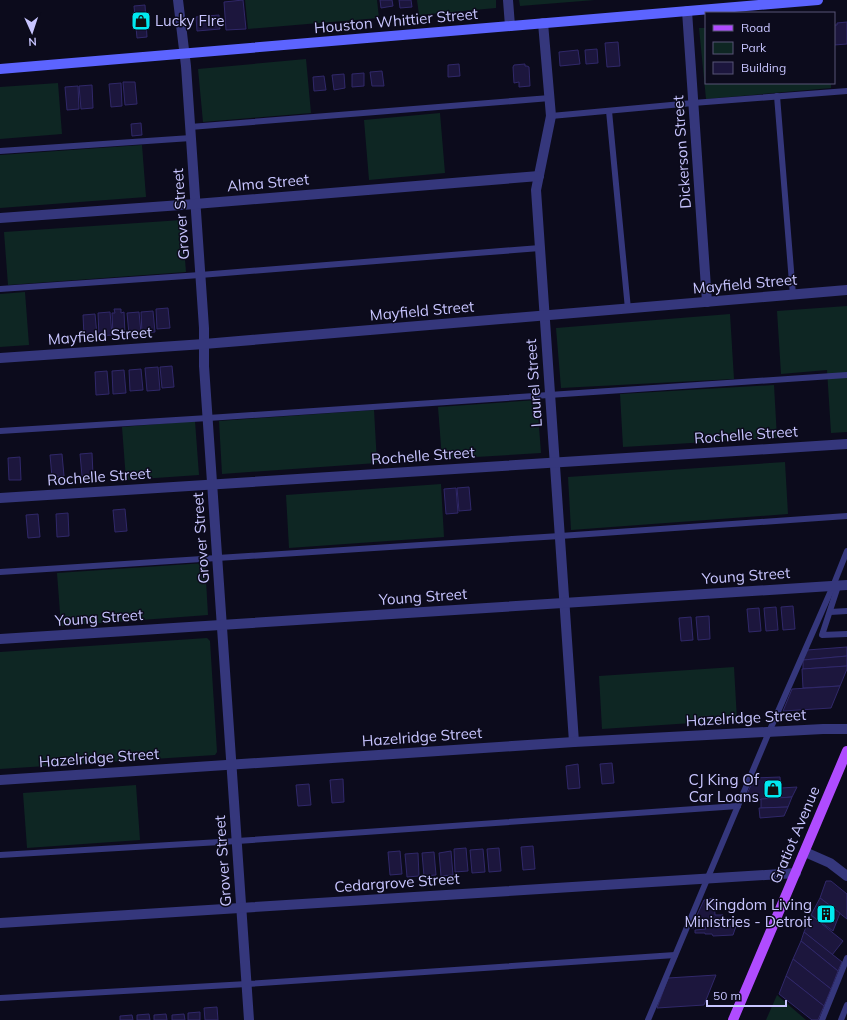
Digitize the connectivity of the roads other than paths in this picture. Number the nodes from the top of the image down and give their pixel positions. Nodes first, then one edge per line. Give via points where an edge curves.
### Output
1 (178, 0) edge
2 (508, 0) edge
3 (686, 0) edge
4 (818, 0) edge
5 (786, 1) edge
6 (752, 3) edge
7 (687, 11) junction
8 (543, 23) junction
9 (510, 26) junction
10 (184, 54) junction
11 (0, 69) edge
12 (847, 91) edge
13 (777, 96) junction
14 (550, 98) junction
15 (693, 103) junction
16 (609, 110) junction
17 (551, 116) junction
18 (190, 127) junction
19 (191, 138) junction
20 (0, 151) edge
21 (539, 176) junction
22 (195, 204) junction
23 (0, 218) edge
24 (540, 248) junction
25 (200, 275) junction
26 (0, 289) edge
27 (847, 290) edge
28 (793, 295) junction
29 (707, 302) junction
30 (628, 309) junction
31 (544, 316) junction
32 (204, 344) junction
33 (0, 358) edge
34 (847, 375) edge
35 (550, 395) junction
36 (208, 418) junction
37 (0, 431) edge
38 (847, 444) edge
39 (555, 463) junction
40 (213, 485) junction
41 (0, 498) edge
42 (847, 516) edge
43 (560, 536) junction
44 (847, 551) edge
45 (218, 558) junction
46 (0, 572) edge
47 (839, 585) edge
48 (565, 602) junction
49 (847, 611) edge
50 (830, 612) junction
51 (222, 625) junction
52 (847, 634) edge
53 (0, 639) edge
54 (847, 729) edge
55 (769, 732) junction
56 (574, 742) junction
57 (847, 751) edge
58 (232, 765) junction
59 (0, 780) edge
60 (738, 806) junction
61 (237, 841) junction
62 (805, 852) junction
63 (0, 855) edge
64 (796, 873) junction
65 (847, 876) edge
66 (707, 878) junction
67 (242, 907) junction
68 (0, 923) edge
69 (675, 955) junction
70 (847, 958) edge
71 (845, 968) edge
72 (247, 984) junction
73 (0, 998) edge
74 (847, 1005) edge
75 (249, 1020) edge
76 (648, 1020) edge
77 (733, 1020) edge
78 (822, 1020) edge
79 (841, 1020) edge

1 - 10 street, Grover Street
2 - 9 street
3 - 7 street, Dickerson Street
4 - 5 street, Houston Whittier Street
5 - 6 street, Houston Whittier Street
6 - 7 street, Houston Whittier Street
7 - 8 street, Houston Whittier Street
7 - 15 street, Dickerson Street
8 - 9 street, Houston Whittier Street
8 - 14 street, Laurel Street
9 - 10 street, Houston Whittier Street
10 - 11 street, Houston Whittier Street
10 - 18 street, Grover Street
12 - 13 lane
13 - 15 lane
13 - 28 lane
14 - 17 street, Laurel Street
14 - 18 lane
15 - 16 lane
15 - 29 street, Dickerson Street
16 - 17 lane
16 - 30 lane
17 - 21 street, Laurel Street
18 - 19 street, Grover Street
19 - 20 lane
19 - 22 street, Grover Street
21 - 22 street, Alma Street
21 - 24 street, Laurel Street via 536,190
22 - 23 street, Alma Street
22 - 25 street, Grover Street
24 - 25 lane
24 - 31 street, Laurel Street
25 - 26 lane
25 - 32 street, Grover Street
27 - 28 street, Mayfield Street
28 - 29 street, Mayfield Street
29 - 30 street, Mayfield Street
30 - 31 street, Mayfield Street
31 - 32 street, Mayfield Street
31 - 35 street, Laurel Street
32 - 33 street, Mayfield Street
32 - 36 street, Grover Street
34 - 35 lane
35 - 36 lane
35 - 39 street, Laurel Street
36 - 37 lane
36 - 40 street, Grover Street
38 - 39 street, Rochelle Street
39 - 40 street, Rochelle Street
39 - 43 street, Laurel Street
40 - 41 street, Rochelle Street
40 - 45 street, Grover Street
42 - 43 lane
43 - 45 lane
43 - 48 street, Laurel Street
44 - 47 lane
45 - 46 lane
45 - 51 street, Grover Street
47 - 48 street, Young Street
47 - 50 lane
47 - 55 lane
48 - 51 street, Young Street
48 - 56 street, Laurel Street
49 - 50 lane
50 - 52 lane via 822,635
51 - 53 street, Young Street
51 - 58 street, Grover Street
54 - 55 street, Hazelridge Street
55 - 56 street, Hazelridge Street
55 - 60 lane
56 - 58 street, Hazelridge Street
57 - 62 main road, Gratiot Avenue
58 - 59 street, Hazelridge Street
58 - 61 street, Grover Street
60 - 61 lane
60 - 66 lane
61 - 63 lane
61 - 67 street, Grover Street
62 - 64 main road, Gratiot Avenue
62 - 65 street via 830,863
64 - 66 street, Cedargrove Street
64 - 77 main road, Gratiot Avenue
66 - 67 street, Cedargrove Street
66 - 69 lane
67 - 68 street, Cedargrove Street
67 - 72 street, Grover Street
69 - 72 lane
69 - 76 lane
70 - 71 lane
71 - 78 lane
72 - 73 lane
72 - 75 street, Grover Street
74 - 79 lane

